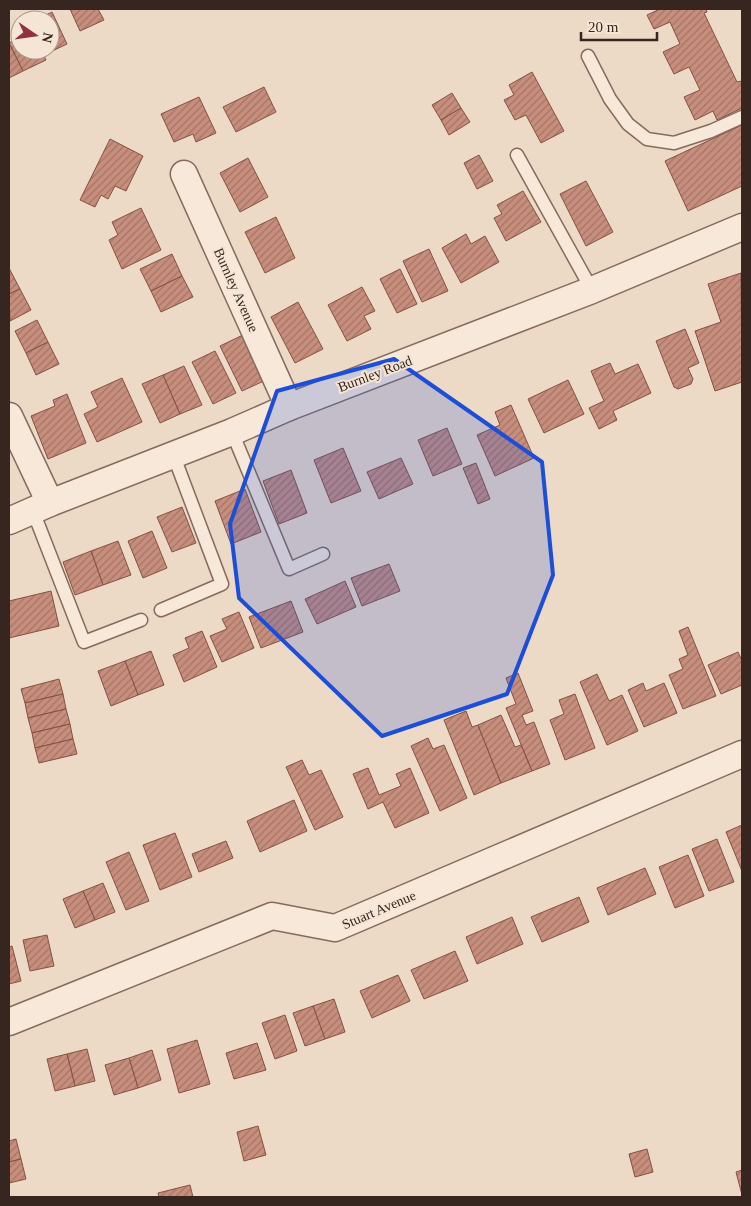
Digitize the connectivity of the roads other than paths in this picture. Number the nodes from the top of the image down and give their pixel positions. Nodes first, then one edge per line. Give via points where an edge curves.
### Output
1 (588, 56) dead end
2 (742, 117) edge
3 (517, 155) dead end
4 (184, 174) dead end
5 (742, 227) edge
6 (592, 290) junction
7 (289, 407) junction
8 (9, 416) edge
9 (232, 432) junction
10 (173, 454) junction
11 (41, 507) junction
12 (9, 521) edge
13 (323, 554) dead end
14 (161, 610) dead end
15 (142, 620) dead end
16 (742, 754) edge
17 (9, 1022) edge

1 - 2 lane via 623,118 647,139 674,143
3 - 6 lane
4 - 7 street, Burnley Avenue
5 - 6 street, Burnley Road
6 - 7 street, Burnley Road
7 - 9 street, Burnley Road
8 - 11 street
9 - 10 street, Burnley Road
9 - 13 lane via 289,569
10 - 11 street, Burnley Road
10 - 14 lane via 222,584
11 - 12 street, Burnley Road
11 - 15 lane via 84,642
16 - 17 street, Stuart Avenue via 335,928 272,916

